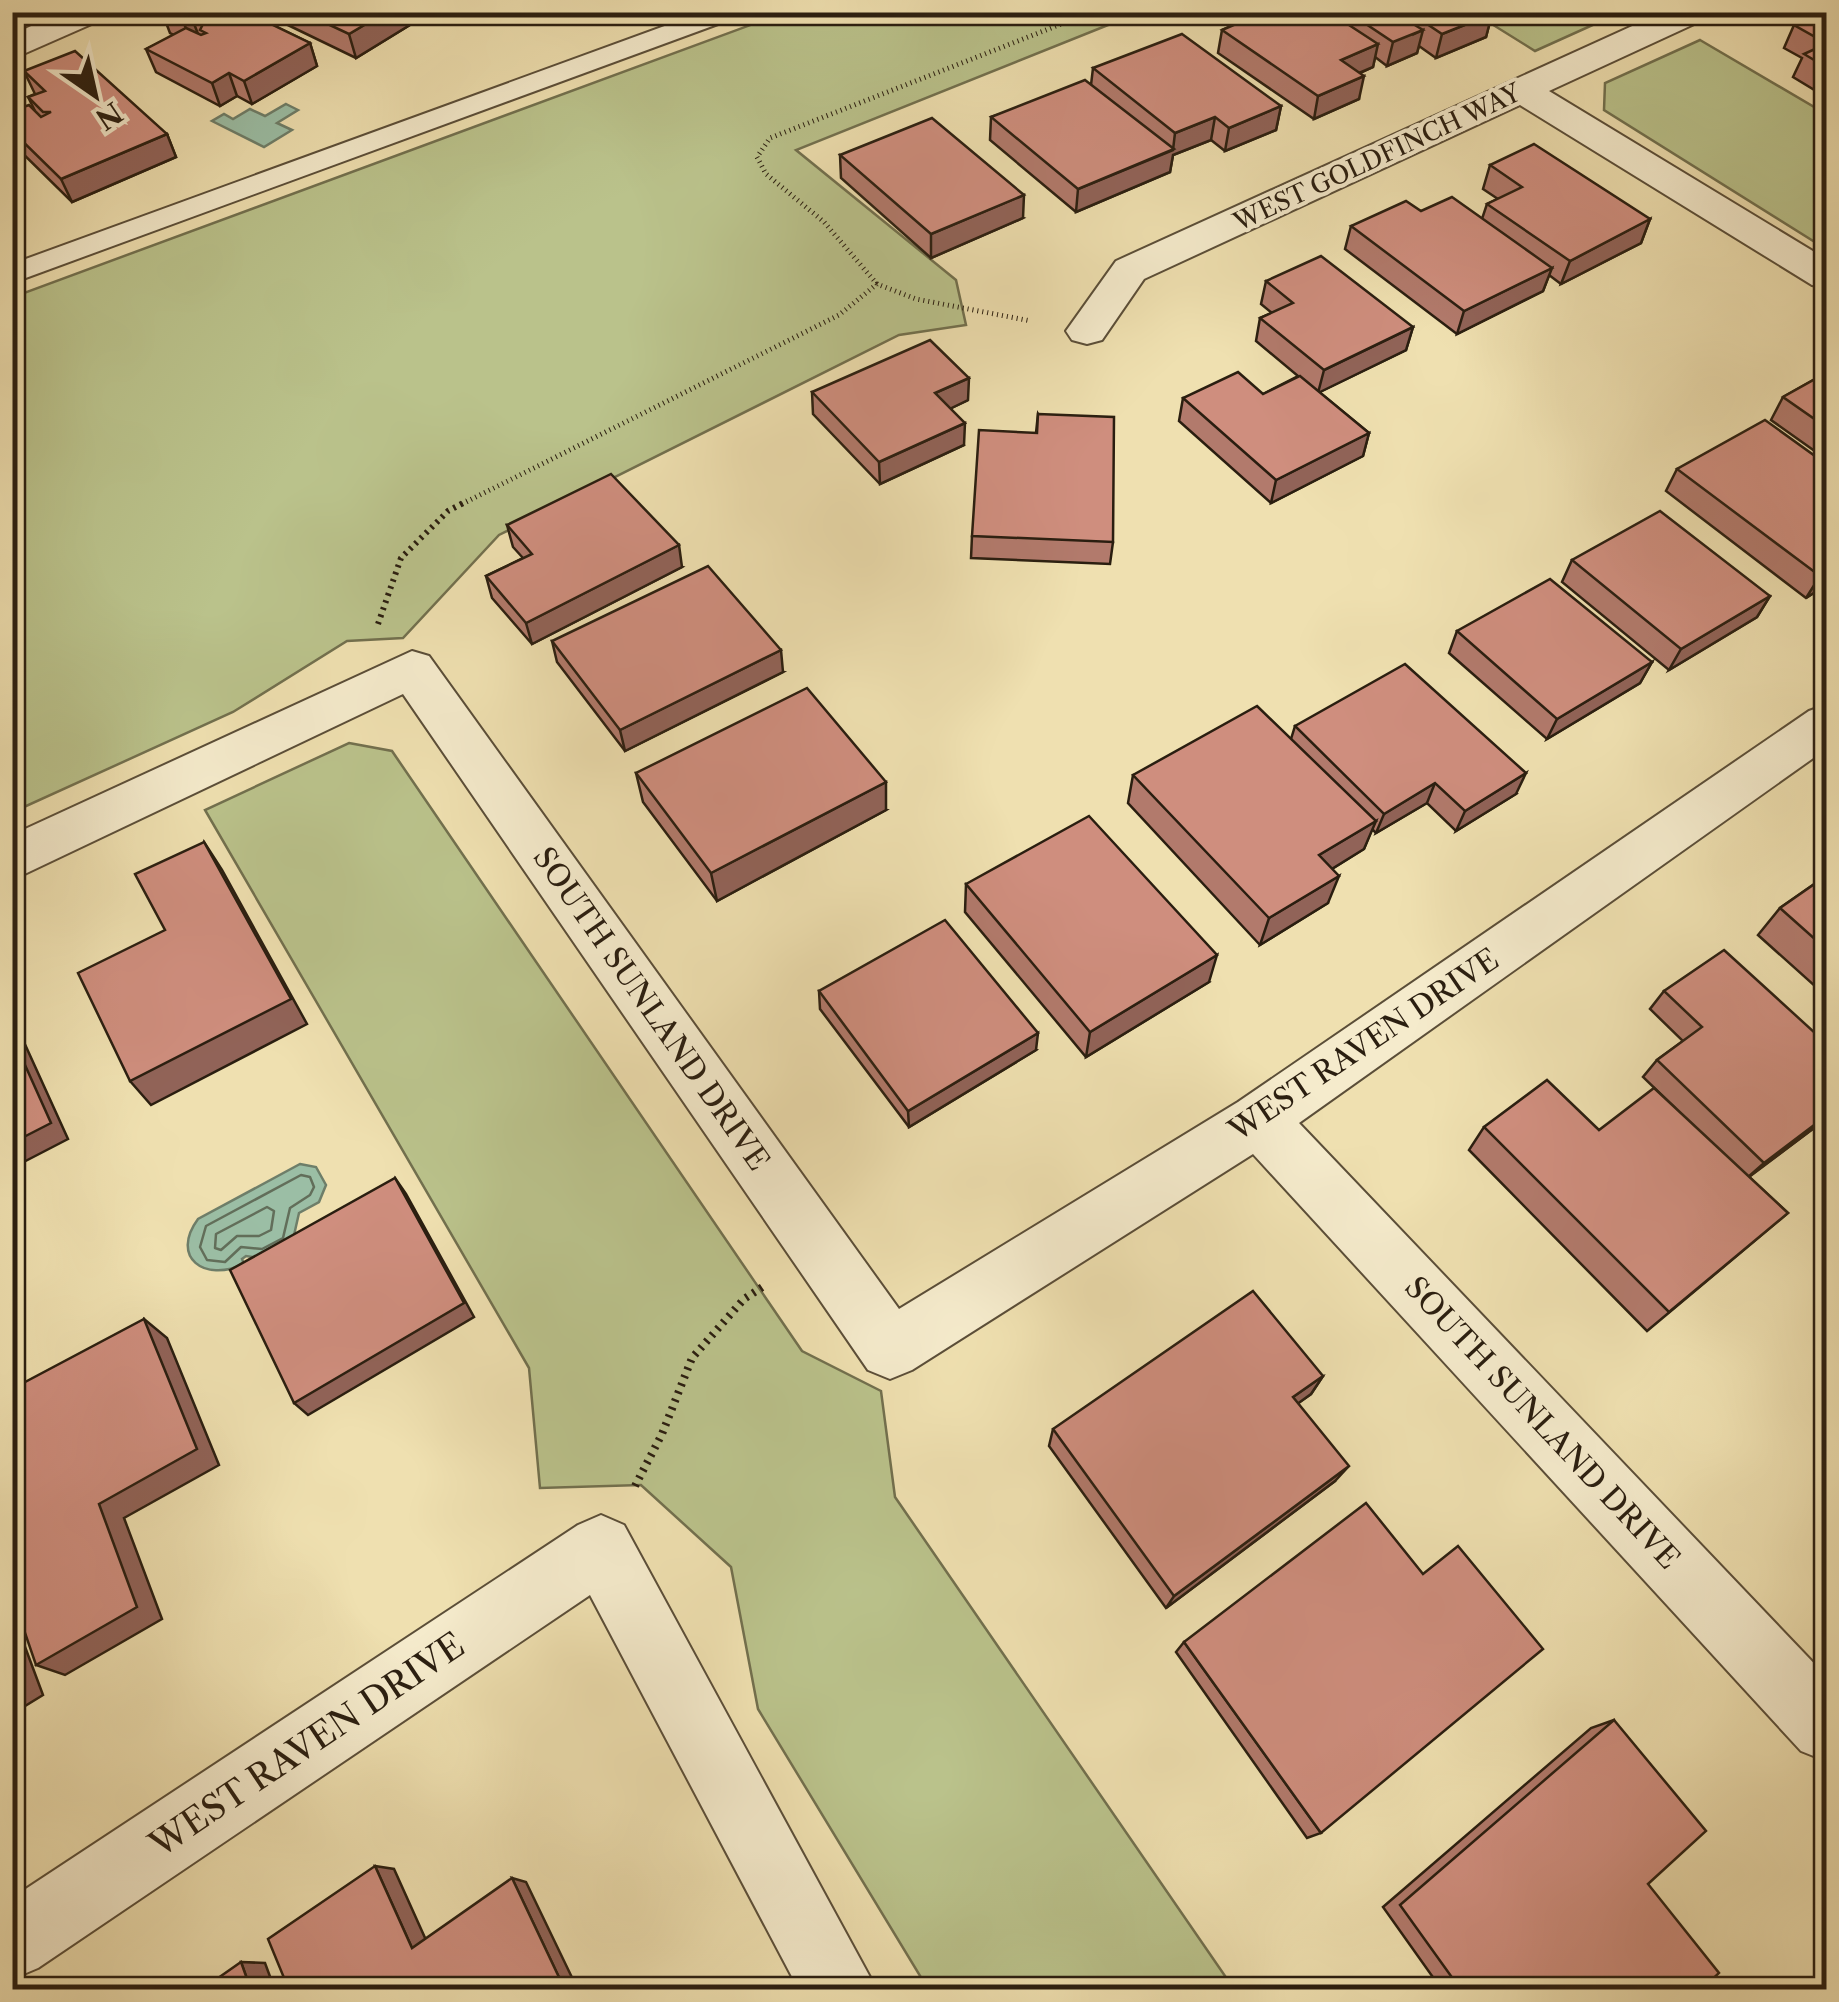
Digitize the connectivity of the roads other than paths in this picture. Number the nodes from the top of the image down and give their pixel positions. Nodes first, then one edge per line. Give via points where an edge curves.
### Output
1 (91, 12) edge
2 (728, 12) edge
3 (1693, 12) edge
4 (12, 48) edge
5 (1522, 91) junction
6 (12, 274) edge
7 (1826, 276) edge
8 (1088, 331) road end
9 (1826, 724) edge
10 (12, 859) edge
11 (1258, 1120) junction
12 (890, 1349) joint
13 (1826, 1726) edge
14 (12, 1942) edge
15 (840, 1990) edge

1 - 4 street
2 - 6 lane
3 - 5 street, WEST GOLDFINCH WAY
5 - 7 street
5 - 8 street, WEST GOLDFINCH WAY via 1130,270
9 - 11 street, WEST RAVEN DRIVE
10 - 12 street, SOUTH SUNLAND DRIVE via 412,668
11 - 12 street, WEST RAVEN DRIVE
11 - 13 street, SOUTH SUNLAND DRIVE
14 - 15 street, WEST RAVEN DRIVE via 601,1548

